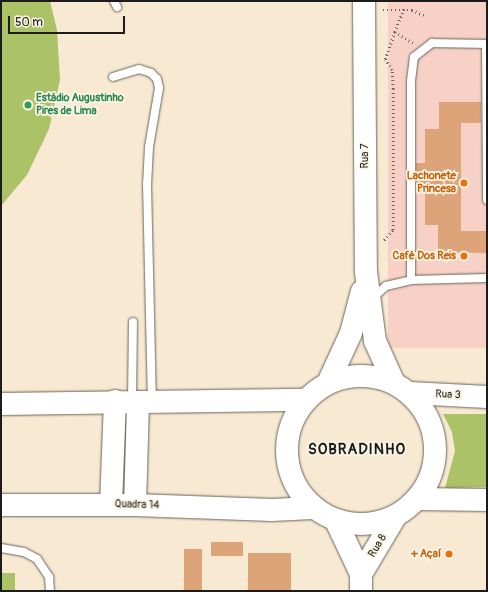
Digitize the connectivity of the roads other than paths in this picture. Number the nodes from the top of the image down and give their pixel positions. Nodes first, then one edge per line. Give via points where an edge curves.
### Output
1 (364, 1) edge
2 (486, 44) edge
3 (113, 77) dead end
4 (487, 200) edge
5 (366, 272) junction
6 (487, 278) edge
7 (411, 280) junction
8 (370, 311) junction
9 (133, 322) dead end
10 (328, 383) junction
11 (402, 388) junction
12 (487, 396) edge
13 (306, 400) junction
14 (134, 402) junction
15 (1, 404) edge
16 (417, 499) junction
17 (487, 500) edge
18 (1, 505) edge
19 (111, 505) junction
20 (135, 505) junction
21 (313, 508) junction
22 (395, 517) junction
23 (336, 521) junction
24 (1, 548) edge
25 (361, 583) edge
26 (50, 591) edge

1 - 5 main road, Rua 7
2 - 4 lane
2 - 7 lane via 432,43 414,57 411,81
3 - 14 lane via 139,69 151,73 157,79 159,88 149,147
5 - 8 main road, Rua 7
5 - 10 main road via 351,333
6 - 7 lane
7 - 8 lane via 386,286 377,294
8 - 11 main road, Rua 7 via 375,341
9 - 14 lane
10 - 11 main road, Rua 3 via 350,376 373,376
10 - 13 main road
11 - 12 main road, Rua 3
11 - 16 main road, Rua 7 via 426,414 435,444 434,464 428,483
13 - 14 main road
13 - 21 main road via 292,420 286,444 288,468 297,490
14 - 15 main road
14 - 19 main road
14 - 20 main road
16 - 17 main road
16 - 22 main road, Rua 7
18 - 19 main road, Quadra 14
19 - 20 main road, Quadra 14
20 - 21 main road, Quadra 14 via 272,510
21 - 23 main road
22 - 23 main road via 376,524 356,525
22 - 25 main road, Rua 8
23 - 25 main road, Rua 8
24 - 26 lane via 24,552 37,559 49,577

